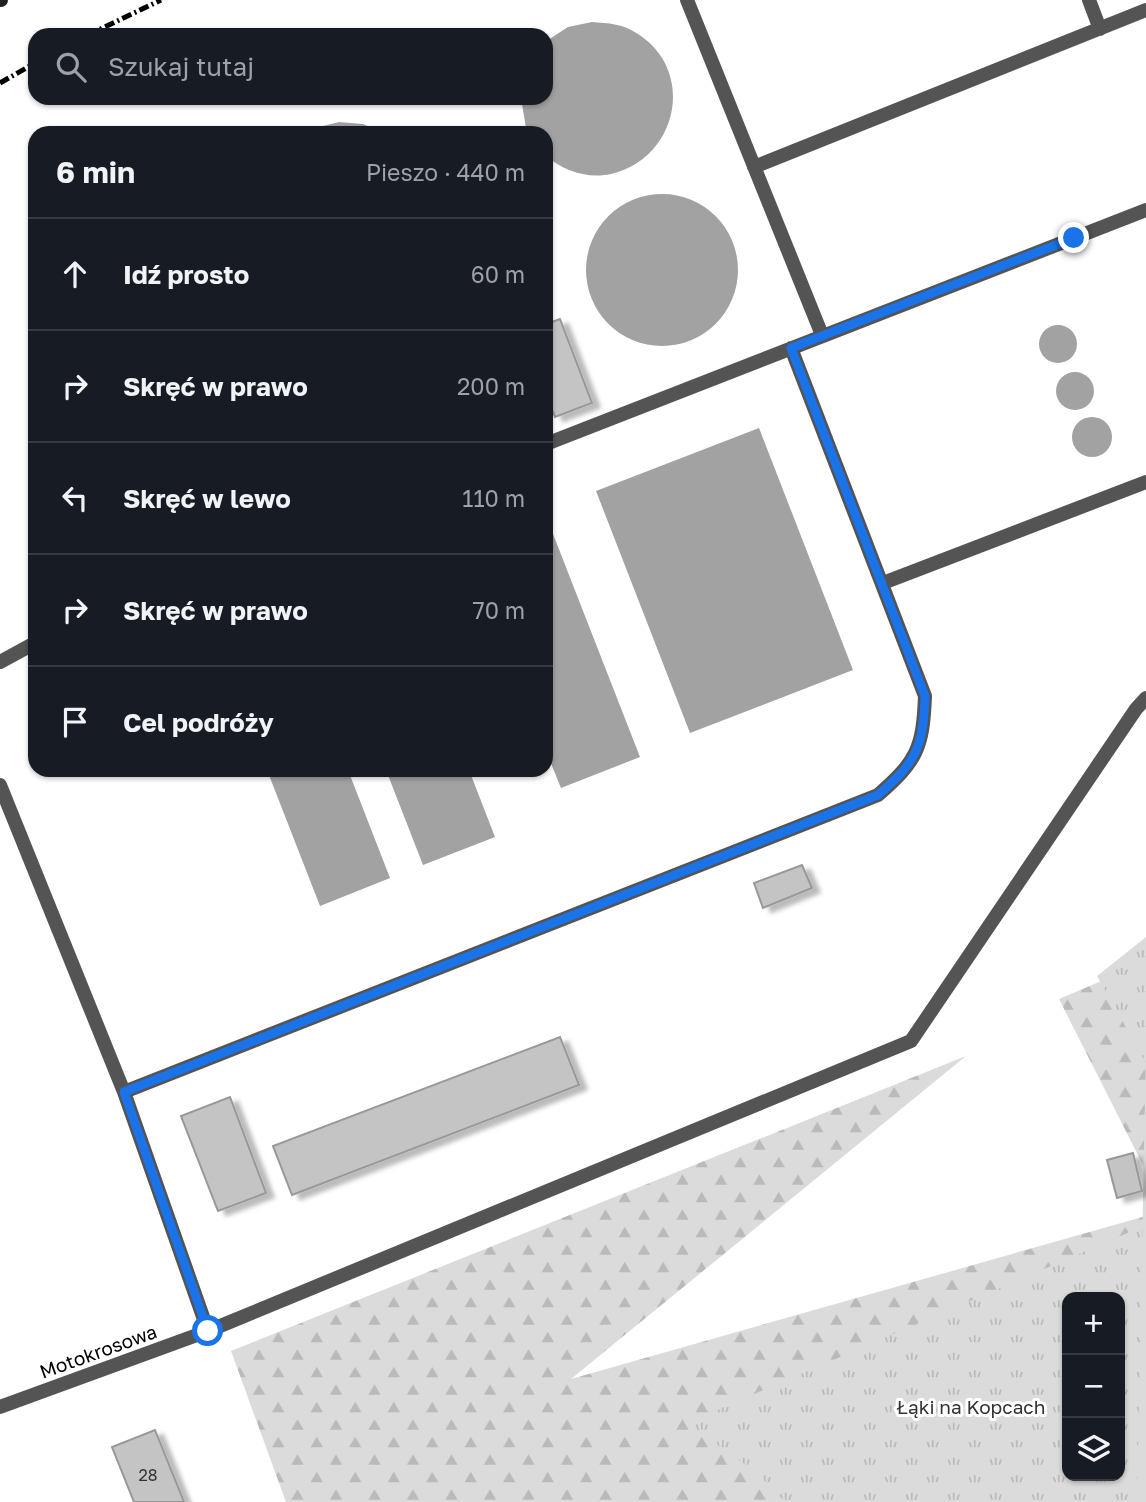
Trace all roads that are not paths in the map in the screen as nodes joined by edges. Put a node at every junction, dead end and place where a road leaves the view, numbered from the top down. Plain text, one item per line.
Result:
1 (687, 0) edge
2 (1088, 0) edge
3 (1146, 9) edge
4 (1100, 29) junction
5 (754, 167) junction
6 (1146, 210) edge
7 (822, 335) junction
8 (791, 348) junction
9 (553, 441) edge
10 (1146, 482) edge
11 (883, 583) junction
12 (28, 647) edge
13 (0, 662) edge
14 (1146, 698) edge
15 (0, 785) edge
16 (124, 1092) junction
17 (208, 1331) junction
18 (0, 1406) edge

1 - 5 street
2 - 4 street
3 - 4 street
4 - 5 street
5 - 7 street
6 - 7 street
7 - 8 street
8 - 9 street
8 - 11 street
10 - 11 street
11 - 16 street
12 - 13 street
14 - 17 street, Motokrosowa
15 - 16 street
16 - 17 street
17 - 18 street, Motokrosowa

